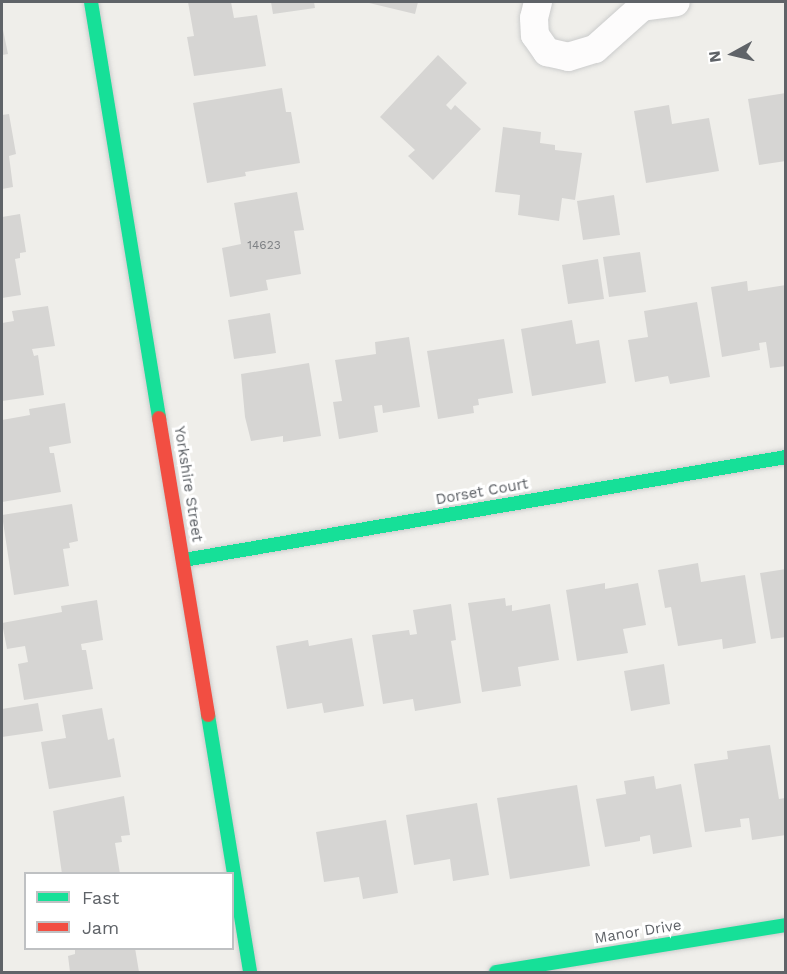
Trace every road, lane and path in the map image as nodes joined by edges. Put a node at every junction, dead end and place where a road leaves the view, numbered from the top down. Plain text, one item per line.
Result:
1 (91, 2) edge
2 (538, 2) edge
3 (676, 2) edge
4 (636, 4) edge
5 (786, 457) edge
6 (184, 560) junction
7 (234, 872) edge
8 (234, 872) edge
9 (786, 925) edge
10 (250, 972) edge
11 (496, 972) edge

1 - 6 street, Yorkshire Street
2 - 4 street
3 - 4 street
5 - 6 street, Dorset Court
6 - 7 street, Yorkshire Street
8 - 10 street, Yorkshire Street
9 - 11 street, Manor Drive

